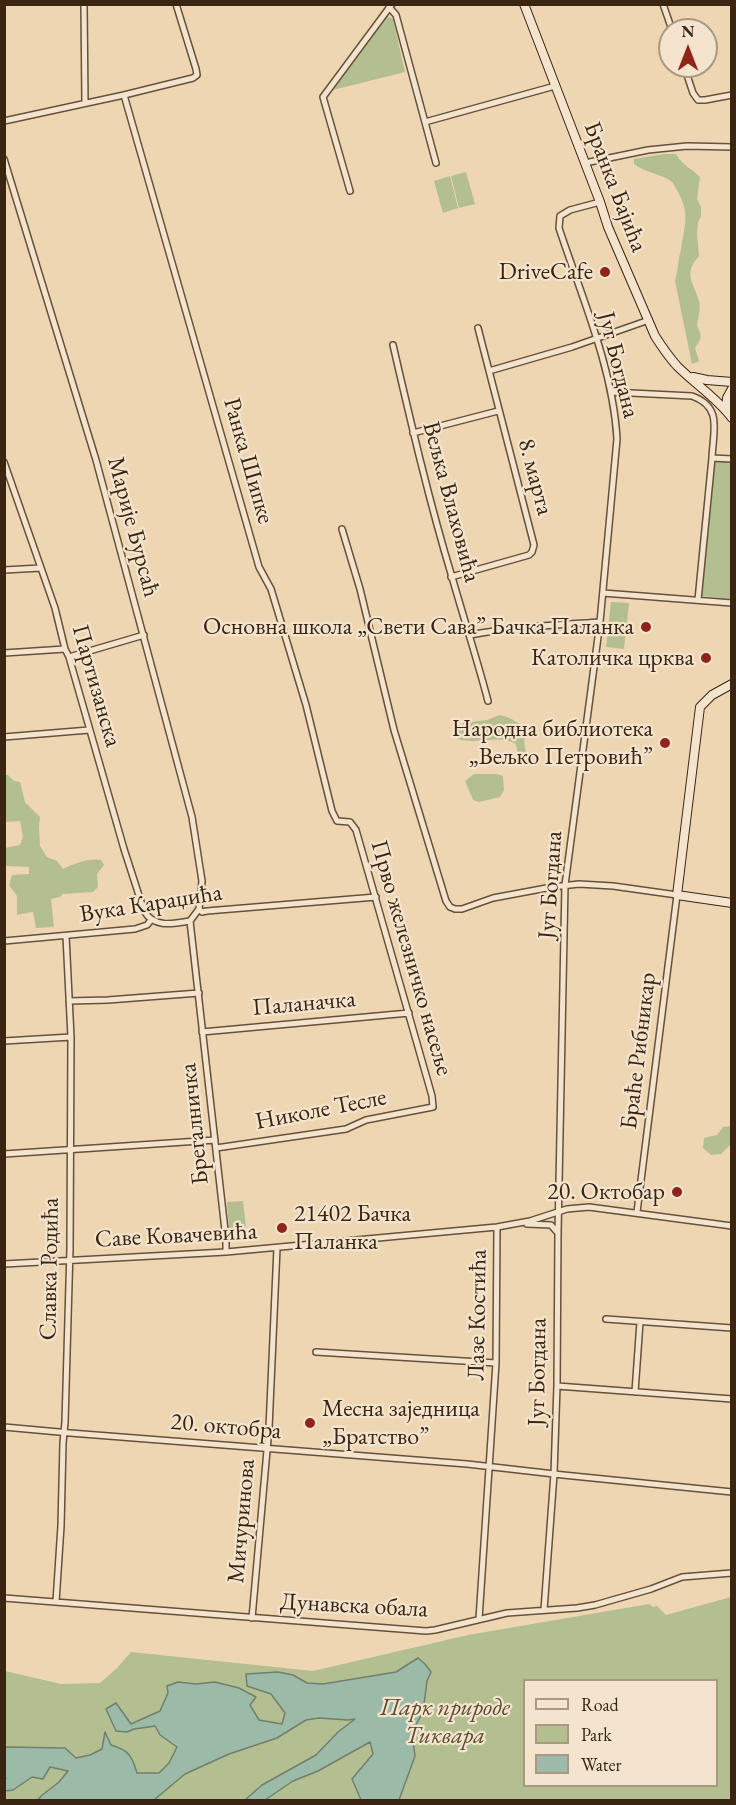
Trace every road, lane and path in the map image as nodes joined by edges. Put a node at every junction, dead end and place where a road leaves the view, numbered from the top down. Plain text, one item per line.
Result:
1 (84, 4) edge
2 (176, 4) edge
3 (524, 4) edge
4 (391, 6) edge
5 (688, 78) edge
6 (555, 86) junction
7 (124, 95) junction
8 (732, 95) edge
9 (85, 103) junction
10 (4, 121) edge
11 (425, 122) junction
12 (732, 147) edge
13 (4, 159) edge
14 (436, 163) dead end
15 (585, 163) junction
16 (350, 190) dead end
17 (600, 202) junction
18 (649, 320) junction
19 (478, 328) dead end
20 (596, 339) junction
21 (393, 345) dead end
22 (489, 371) junction
23 (686, 373) junction
24 (732, 381) edge
25 (732, 389) edge
26 (612, 392) junction
27 (726, 410) junction
28 (498, 411) junction
29 (732, 418) edge
30 (413, 433) junction
31 (712, 458) junction
32 (732, 459) edge
33 (4, 462) edge
34 (4, 484) edge
35 (13, 484) junction
36 (342, 529) dead end
37 (41, 568) junction
38 (4, 570) edge
39 (452, 577) junction
40 (603, 593) junction
41 (698, 600) junction
42 (732, 603) edge
43 (600, 622) junction
44 (144, 635) junction
45 (470, 635) junction
46 (65, 649) junction
47 (4, 654) edge
48 (69, 657) junction
49 (732, 684) edge
50 (488, 701) dead end
51 (89, 730) junction
52 (4, 736) edge
53 (350, 822) joint
54 (565, 885) junction
55 (676, 895) junction
56 (376, 897) junction
57 (732, 903) edge
58 (199, 909) junction
59 (151, 920) junction
60 (190, 921) junction
61 (66, 936) junction
62 (4, 941) edge
63 (199, 993) junction
64 (69, 1001) junction
65 (409, 1013) junction
66 (202, 1032) junction
67 (71, 1037) junction
68 (4, 1041) edge
69 (433, 1107) joint
70 (215, 1140) junction
71 (216, 1148) junction
72 (69, 1150) junction
73 (4, 1154) edge
74 (558, 1211) junction
75 (637, 1212) junction
76 (519, 1224) junction
77 (732, 1226) edge
78 (497, 1227) junction
79 (558, 1233) junction
80 (278, 1248) junction
81 (226, 1252) junction
82 (69, 1260) junction
83 (4, 1264) edge
84 (606, 1319) dead end
85 (640, 1322) junction
86 (732, 1328) edge
87 (316, 1352) dead end
88 (496, 1363) junction
89 (557, 1386) junction
90 (635, 1392) junction
91 (732, 1399) edge
92 (4, 1427) edge
93 (64, 1432) junction
94 (267, 1448) junction
95 (490, 1467) junction
96 (554, 1474) junction
97 (732, 1492) edge
98 (732, 1573) edge
99 (4, 1598) edge
100 (56, 1602) junction
101 (544, 1610) junction
102 (252, 1618) junction
103 (479, 1619) junction

1 - 9 street
2 - 7 street
3 - 6 main road, Бранка Бајића
4 - 11 street
4 - 16 street
5 - 8 street
6 - 11 street
6 - 15 main road, Бранка Бајића
7 - 9 street
7 - 53 street, Ранка Шипке
9 - 10 street
11 - 14 street
12 - 15 street
13 - 44 street, Марије Бурсаћ
15 - 17 main road, Бранка Бајића
17 - 18 main road, Бранка Бајића
17 - 20 street, Југ Богдана
18 - 20 street
18 - 23 main road, Бранка Бајића
19 - 22 street, 8. марта
20 - 22 street
20 - 26 street, Југ Богдана
21 - 30 street, Вељка Влаховића
22 - 28 street, 8. марта
23 - 24 main road
23 - 27 main road, Бранка Бајића
25 - 27 main road
26 - 31 street
26 - 40 street, Југ Богдана
27 - 29 main road, Бранка Бајића
28 - 30 street
28 - 39 street, 8. марта
30 - 39 street, Вељка Влаховића
31 - 32 street
31 - 41 street
33 - 35 street, Партизанска
34 - 35 street
35 - 37 street, Партизанска
36 - 54 street, Прво железничко насеље
37 - 38 street
37 - 46 street, Партизанска
39 - 45 street, Вељка Влаховића
40 - 41 street
40 - 43 street, Југ Богдана
41 - 42 street
43 - 45 street
43 - 54 street, Југ Богдана
44 - 48 street
44 - 58 street, Марије Бурсаћ
45 - 50 street, Вељка Влаховића
46 - 47 street
46 - 48 street, Партизанска
48 - 51 street, Партизанска
49 - 55 main road
51 - 52 street
51 - 59 street, Партизанска
53 - 56 street, Прво железничко насеље
54 - 55 street
54 - 74 street, Југ Богдана
55 - 57 main road
55 - 75 street, Браће Рибникар
56 - 58 street, Вука Караџића
56 - 65 street, Прво железничко насеље
58 - 60 street, Вука Караџића
59 - 60 street, Вука Караџића
59 - 61 street, Вука Караџића
60 - 63 street, Брегалничка
61 - 62 street, Вука Караџића
61 - 64 street, Славка Родића
63 - 64 street
63 - 66 street, Брегалничка
64 - 67 street, Славка Родића
65 - 66 street, Паланачка
65 - 69 street, Прво железничко насеље
66 - 70 street, Брегалничка
67 - 68 street
67 - 72 street, Славка Родића
69 - 71 street, Николе Тесле
70 - 71 street, Брегалничка
70 - 72 street
71 - 81 street, Брегалничка
72 - 73 street
72 - 82 street, Славка Родића
74 - 75 street
74 - 76 street
74 - 79 street, Југ Богдана
75 - 77 street
76 - 78 street, Саве Ковачевића
76 - 79 street
78 - 80 street, Саве Ковачевића
78 - 88 street, Лазе Костића
79 - 89 street, Југ Богдана
80 - 81 street, Саве Ковачевића
80 - 94 street, Мичуринова
81 - 82 street, Саве Ковачевића
82 - 83 street, Саве Ковачевића
82 - 93 street, Славка Родића
84 - 85 street
85 - 86 street
85 - 90 street
87 - 88 street
88 - 95 street, Лазе Костића
89 - 90 street
89 - 96 street, Југ Богдана
90 - 91 street
92 - 93 street, 20. октобра
93 - 94 street, 20. октобра
93 - 100 street, Славка Родића
94 - 95 street, 20. октобра
94 - 102 street, Мичуринова
95 - 96 street, 20. октобра
95 - 103 street, Лазе Костића
96 - 97 street, 20. октобра
96 - 101 street, Југ Богдана
98 - 101 street, Дунавска обала
99 - 100 street, Дунавска обала
100 - 102 street, Дунавска обала
101 - 103 street, Дунавска обала
102 - 103 street, Дунавска обала

